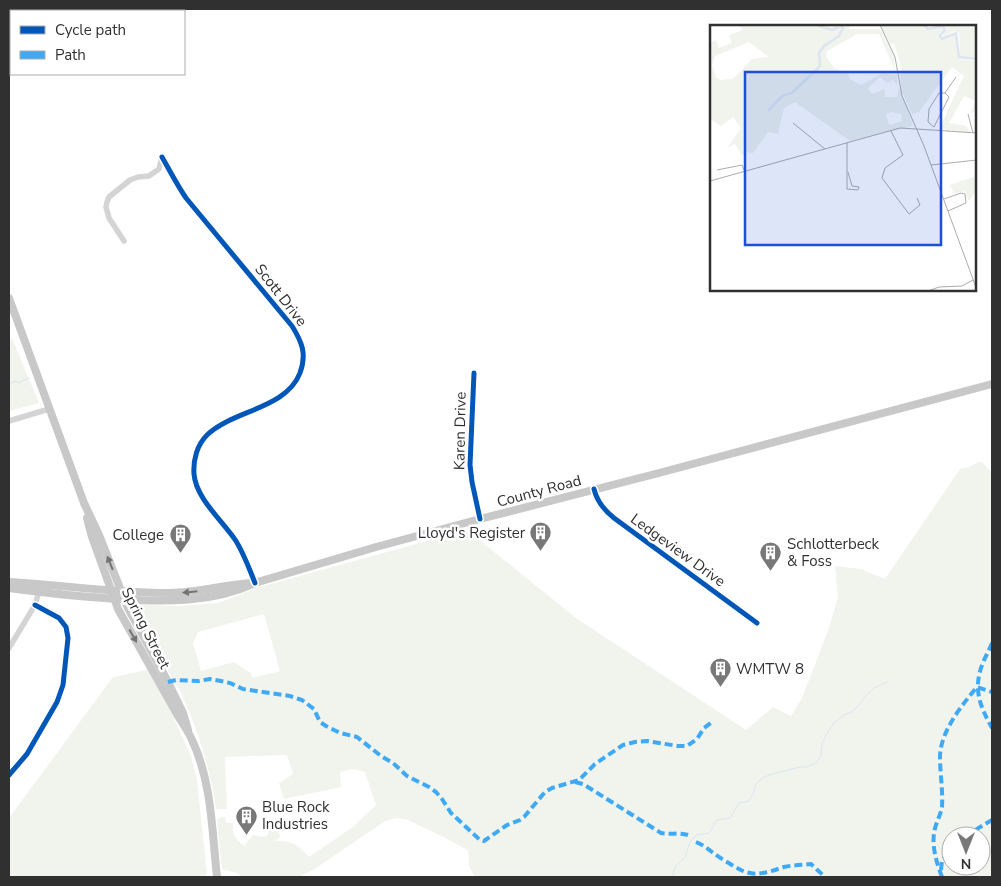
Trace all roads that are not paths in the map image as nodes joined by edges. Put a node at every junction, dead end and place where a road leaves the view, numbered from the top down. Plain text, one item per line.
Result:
1 (124, 241) dead end
2 (9, 298) edge
3 (474, 373) dead end
4 (992, 384) edge
5 (49, 409) junction
6 (9, 421) edge
7 (594, 490) junction
8 (84, 503) junction
9 (480, 519) junction
10 (9, 582) edge
11 (254, 583) junction
12 (9, 588) edge
13 (40, 588) junction
14 (112, 590) junction
15 (121, 591) junction
16 (115, 599) junction
17 (124, 600) junction
18 (35, 605) junction
19 (757, 623) dead end
20 (9, 648) edge
21 (188, 730) junction
22 (9, 775) edge
23 (217, 877) edge

1 - 11 street, Scott Drive
2 - 5 main road, Spring Street
3 - 9 street, Karen Drive
4 - 7 main road, County Road
5 - 6 street
5 - 8 main road, Spring Street
7 - 9 main road, County Road
7 - 19 street, Ledgeview Drive
8 - 14 main road, Spring Street
15 -> 8 main road, Spring Street
9 - 11 main road, County Road
10 - 13 main road, County Road
11 -> 15 main road, County Road
11 - 17 main road, County Road
12 - 13 main road, County Road
13 - 14 main road, County Road
13 - 16 main road, County Road
13 - 18 street
14 - 15 main road, County Road
14 - 16 main road, Spring Street
15 - 17 main road, Spring Street
16 - 17 main road, County Road
16 -> 21 main road, Spring Street
17 - 21 main road, Spring Street
18 - 20 street
18 - 22 street
21 - 23 main road, Spring Street

